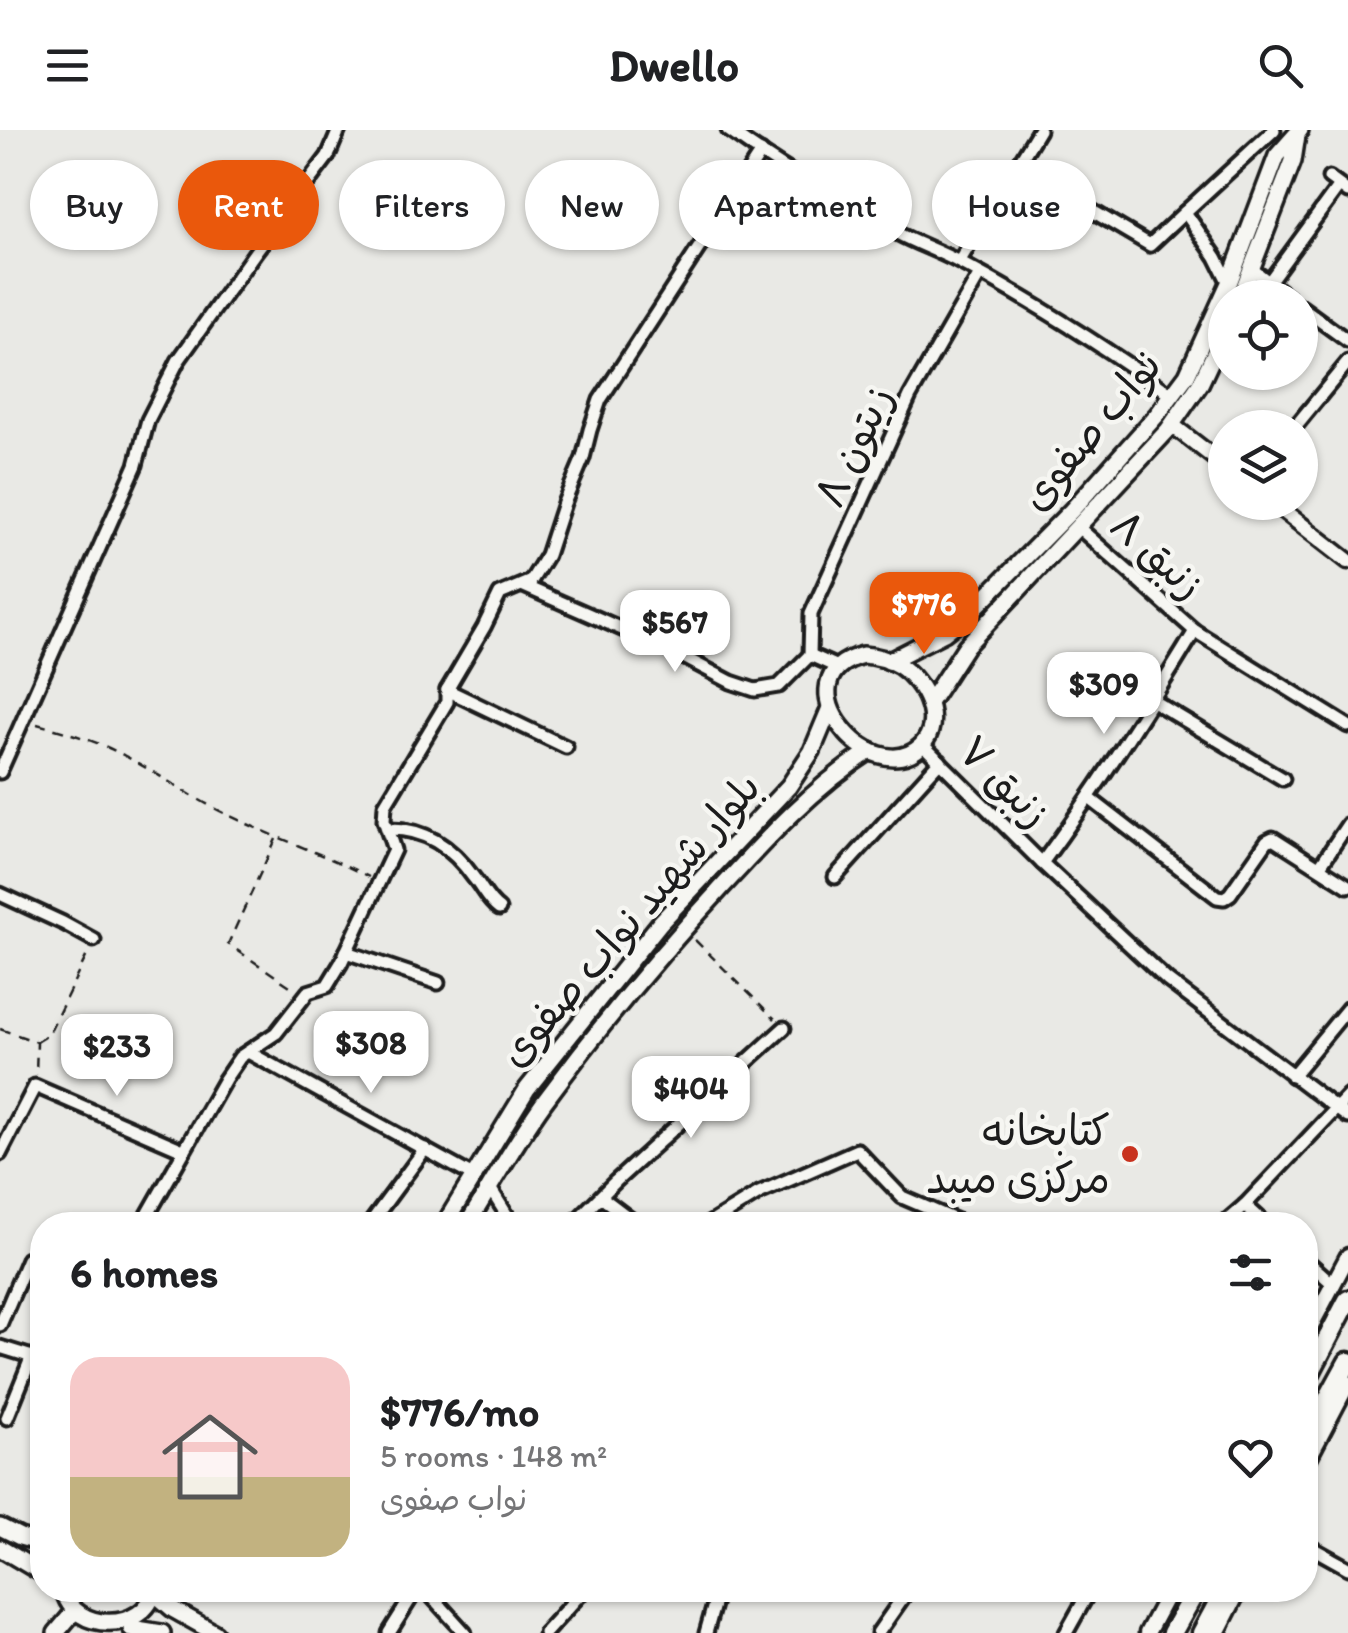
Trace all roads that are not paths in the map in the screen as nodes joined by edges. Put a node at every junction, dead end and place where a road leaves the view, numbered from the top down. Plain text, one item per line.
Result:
1 (339, 130) edge
2 (728, 130) edge
3 (1040, 130) edge
4 (1274, 130) edge
5 (1298, 132) edge
6 (760, 152) junction
7 (1020, 160) edge
8 (1339, 185) edge
9 (1185, 212) junction
10 (1096, 213) edge
11 (966, 250) edge
12 (959, 262) junction
13 (1252, 269) junction
14 (980, 274) junction
15 (1228, 280) edge
16 (1230, 280) edge
17 (1247, 280) edge
18 (1266, 280) edge
19 (1269, 280) edge
20 (1318, 319) edge
21 (1208, 329) edge
22 (1348, 341) edge
23 (1348, 362) edge
24 (1208, 367) edge
25 (1172, 396) junction
26 (1309, 410) edge
27 (1172, 425) junction
28 (1208, 453) edge
29 (1116, 474) junction
30 (1295, 520) edge
31 (1078, 527) junction
32 (1348, 561) edge
33 (524, 586) junction
34 (1195, 631) junction
35 (810, 655) junction
36 (890, 660) junction
37 (837, 667) junction
38 (447, 690) junction
39 (1153, 700) junction
40 (929, 704) junction
41 (830, 708) junction
42 (1348, 726) edge
43 (922, 744) junction
44 (566, 747) dead end
45 (870, 751) junction
46 (940, 761) junction
47 (0, 772) edge
48 (1283, 779) dead end
49 (1090, 798) junction
50 (1348, 824) edge
51 (388, 829) junction
52 (1042, 863) junction
53 (1320, 866) junction
54 (835, 877) dead end
55 (1348, 886) edge
56 (0, 894) edge
57 (499, 909) dead end
58 (94, 940) road end
59 (346, 952) junction
60 (438, 983) dead end
61 (1348, 1008) edge
62 (784, 1028) road end
63 (248, 1052) junction
64 (1292, 1076) junction
65 (1348, 1096) edge
66 (1336, 1108) junction
67 (1348, 1117) edge
68 (425, 1149) junction
69 (184, 1150) junction
70 (0, 1154) edge
71 (473, 1176) junction
72 (490, 1188) junction
73 (601, 1196) junction
74 (1245, 1205) junction
75 (149, 1212) edge
76 (379, 1212) edge
77 (454, 1212) edge
78 (475, 1212) edge
79 (504, 1212) edge
80 (585, 1212) edge
81 (621, 1212) edge
82 (728, 1212) edge
83 (937, 1212) edge
84 (1237, 1212) edge
85 (1253, 1212) edge
86 (1348, 1256) edge
87 (28, 1259) dead end
88 (1318, 1271) edge
89 (1334, 1285) junction
90 (1348, 1300) edge
91 (1318, 1314) edge
92 (0, 1325) edge
93 (0, 1346) edge
94 (30, 1356) edge
95 (1318, 1357) edge
96 (1348, 1362) edge
97 (30, 1372) edge
98 (1348, 1383) edge
99 (1318, 1417) edge
100 (7, 1418) dead end
101 (1318, 1440) edge
102 (0, 1527) edge
103 (30, 1540) edge
104 (0, 1548) edge
105 (1318, 1551) edge
106 (30, 1566) edge
107 (1348, 1568) edge
108 (67, 1602) edge
109 (150, 1602) edge
110 (166, 1602) edge
111 (408, 1602) edge
112 (437, 1602) edge
113 (573, 1602) edge
114 (715, 1602) edge
115 (900, 1602) edge
116 (1083, 1602) edge
117 (1164, 1602) edge
118 (1189, 1602) edge
119 (1219, 1602) edge
120 (1233, 1602) edge
121 (72, 1614) junction
122 (130, 1628) junction
123 (56, 1633) edge
124 (162, 1633) edge
125 (215, 1633) edge
126 (388, 1633) edge
127 (464, 1633) edge
128 (544, 1633) edge
129 (706, 1633) edge
130 (878, 1633) edge
131 (1066, 1633) edge
132 (1147, 1633) edge
133 (1172, 1633) edge
134 (1202, 1633) edge
135 (1216, 1633) edge

1 - 47 street
2 - 6 street
3 - 7 street
4 - 9 street
5 - 13 main road, نواب صفوی
5 - 16 main road, نواب صفوی
6 - 12 street
6 - 33 street
8 - 19 street
9 - 10 street
9 - 15 street
11 - 12 street
12 - 14 street
13 - 17 main road, نواب صفوی
13 - 18 street
14 - 25 street
14 - 35 street, زیتون ۸
20 - 22 street
21 - 25 main road, نواب صفوی
23 - 26 street
24 - 27 main road, نواب صفوی
25 - 29 main road, نواب صفوی
27 - 28 street
27 - 29 main road, نواب صفوی
29 - 31 main road, نواب صفوی
29 - 36 main road, نواب صفوی
30 - 32 street
31 - 34 street, زنبق ۸
31 - 40 main road, نواب صفوی
33 - 35 street
33 - 38 street
34 - 39 street
34 - 42 street, زنبق ۸
35 - 37 street
36 - 37 main road
36 - 40 main road
37 - 41 main road
38 - 44 street
38 - 51 street
39 - 48 street
39 - 49 street
40 - 43 main road
41 - 45 main road
41 - 71 main road, بلوار شهید نواب صفوی
43 - 45 main road
43 - 46 street, زنبق ۷
45 - 72 main road, بلوار شهید نواب صفوی
46 - 52 street, زنبق ۷
46 - 54 street
49 - 52 street
49 - 53 street
50 - 53 street
51 - 57 street
51 - 59 street
52 - 64 street, زنبق ۷
53 - 55 street
56 - 58 street
59 - 60 street
59 - 63 street
61 - 64 street
62 - 73 street
63 - 68 street
63 - 69 street
64 - 66 street, زنبق ۷
65 - 66 street
66 - 67 street, زنبق ۷
66 - 74 street
68 - 71 street
68 - 76 street
69 - 70 street
69 - 75 street
71 - 77 main road, بلوار شهید نواب صفوی
72 - 78 main road, بلوار شهید نواب صفوی
72 - 79 street
73 - 80 street
73 - 81 street
74 - 84 street
74 - 85 street
82 - 83 street
86 - 89 street
87 - 92 street
88 - 89 street
89 - 91 street
90 - 95 main road
93 - 94 street
96 - 99 main road
97 - 100 street
98 - 101 street
102 - 103 main road
104 - 106 main road
105 - 107 street
108 - 121 main road
109 - 122 main road
110 - 125 main road
111 - 126 street
112 - 127 street
113 - 128 street
114 - 129 street
115 - 130 street
116 - 131 street
117 - 132 street
118 - 133 main road
119 - 134 main road
120 - 135 street
121 - 122 main road
121 - 123 main road
122 - 124 main road

